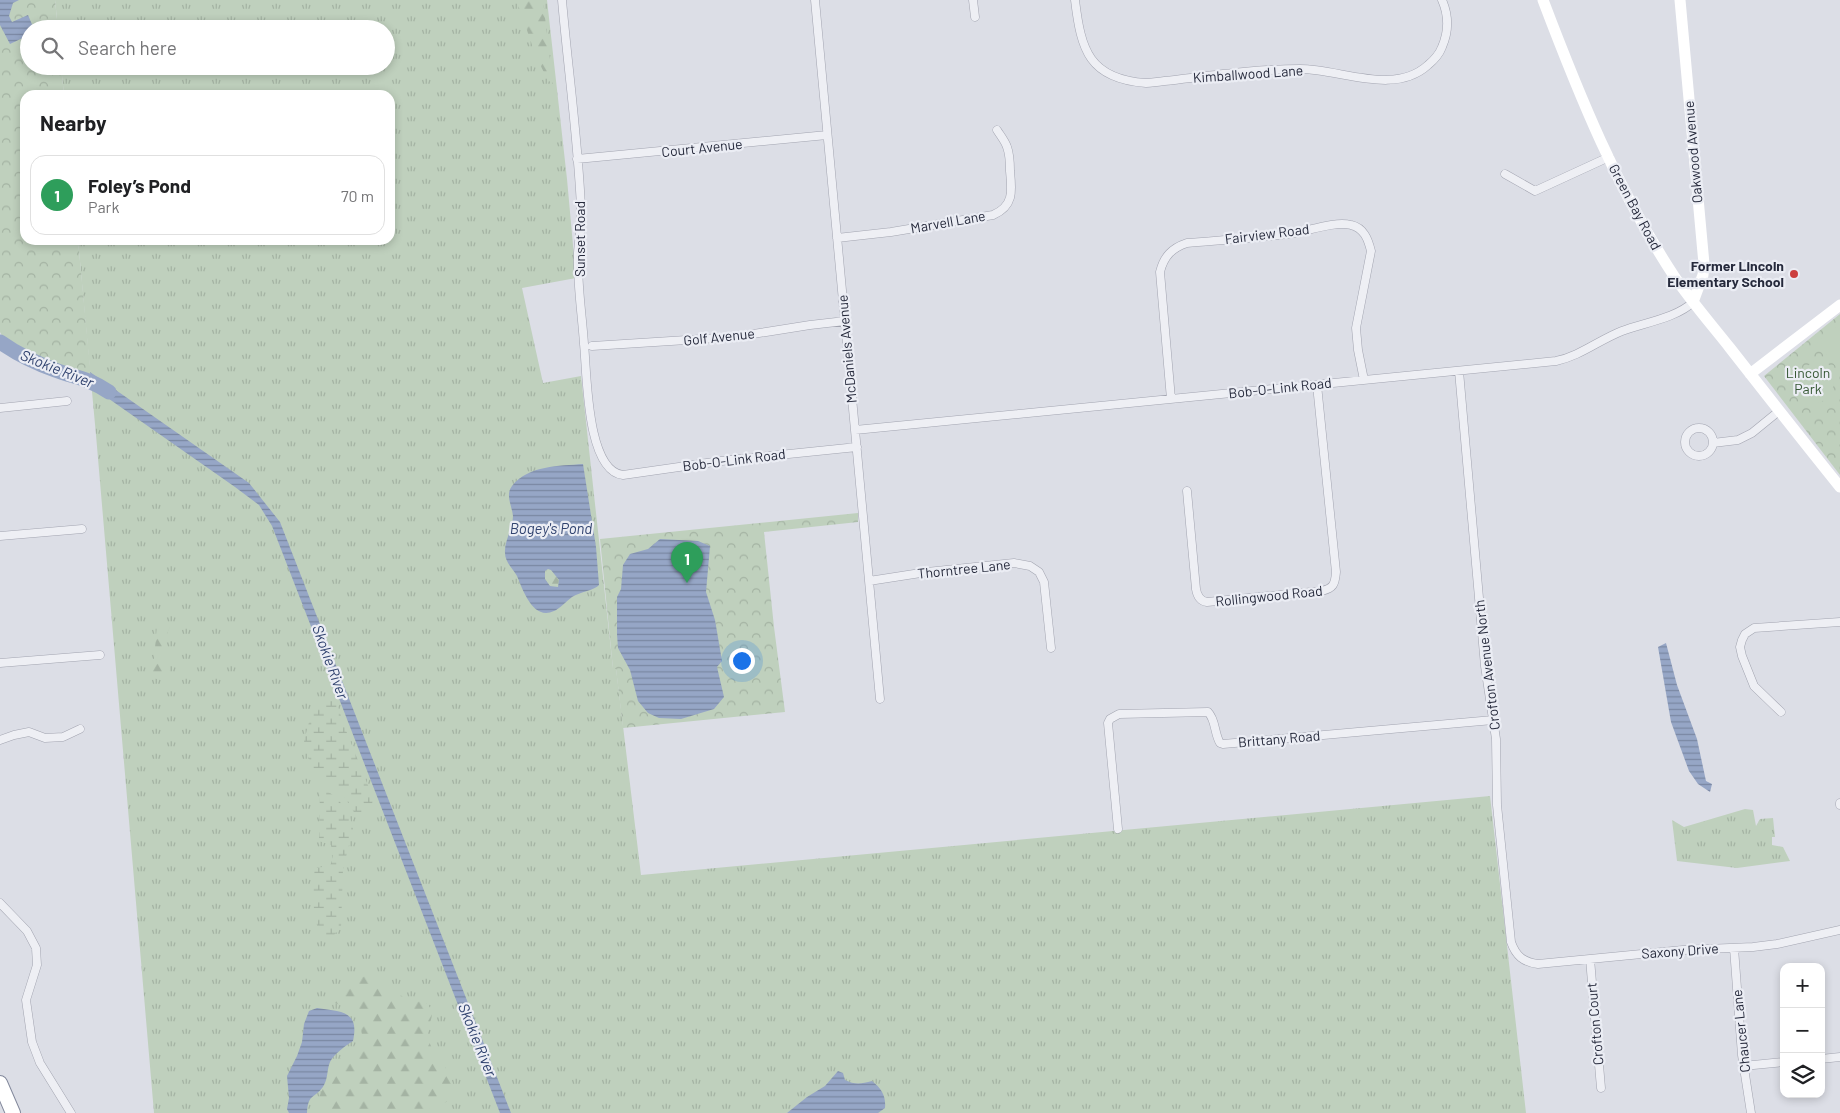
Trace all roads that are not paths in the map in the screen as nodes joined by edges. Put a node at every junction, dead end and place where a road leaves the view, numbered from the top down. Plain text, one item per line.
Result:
1 (562, 0) edge
2 (815, 0) edge
3 (973, 0) edge
4 (1075, 0) edge
5 (1442, 0) edge
6 (1543, 0) edge
7 (1680, 0) edge
8 (975, 17) dead end
9 (997, 130) dead end
10 (827, 136) junction
11 (1609, 158) junction
12 (577, 159) junction
13 (1505, 174) dead end
14 (837, 238) junction
15 (1693, 302) junction
16 (1840, 305) edge
17 (845, 321) junction
18 (592, 346) dead end
19 (1459, 371) junction
20 (1750, 374) junction
21 (1364, 380) junction
22 (1317, 384) junction
23 (1171, 399) junction
24 (67, 401) dead end
25 (0, 408) edge
26 (1779, 411) junction
27 (855, 430) junction
28 (1713, 443) dead end
29 (856, 447) junction
30 (612, 472) joint
31 (1840, 487) edge
32 (1186, 492) dead end
33 (82, 529) dead end
34 (0, 536) edge
35 (869, 581) junction
36 (1840, 622) edge
37 (1051, 648) dead end
38 (100, 655) dead end
39 (0, 663) edge
40 (880, 699) dead end
41 (1781, 712) dead end
42 (1493, 720) junction
43 (80, 729) dead end
44 (0, 740) edge
45 (1118, 829) dead end
46 (0, 903) edge
47 (1840, 930) edge
48 (1734, 948) junction
49 (1520, 957) joint
50 (1590, 959) junction
51 (1840, 1057) edge
52 (1825, 1059) edge
53 (1780, 1062) edge
54 (1743, 1066) junction
55 (0, 1083) edge
56 (1601, 1088) dead end
57 (12, 1113) edge
58 (71, 1113) edge
59 (1751, 1113) edge

1 - 12 street, Sunset Road
2 - 10 street, McDaniels Avenue
3 - 8 street
4 - 5 street, Kimballwood Lane
6 - 11 main road, Green Bay Road
7 - 15 main road, Oakwood Avenue
9 - 14 street, Marvell Lane
10 - 12 street, Court Avenue
10 - 14 street, McDaniels Avenue
11 - 13 street
11 - 15 main road, Green Bay Road
12 - 30 street, Sunset Road
14 - 17 street, McDaniels Avenue
15 - 19 street, Bob-O-Link Road
15 - 20 main road, Green Bay Road
16 - 20 main road
17 - 18 street, Golf Avenue
17 - 27 street, McDaniels Avenue
19 - 21 street, Bob-O-Link Road
19 - 42 street, Crofton Avenue North
20 - 26 main road, Green Bay Road
21 - 22 street, Bob-O-Link Road
21 - 23 street, Fairview Road
22 - 23 street, Bob-O-Link Road
22 - 32 street, Rollingwood Road
23 - 27 street, Bob-O-Link Road
24 - 25 street
26 - 28 street
26 - 31 main road, Green Bay Road
27 - 29 street, McDaniels Avenue
29 - 30 street, Bob-O-Link Road
29 - 35 street, McDaniels Avenue
33 - 34 street
35 - 37 street, Thorntree Lane
35 - 40 street, McDaniels Avenue
36 - 41 street
38 - 39 street
42 - 45 street, Brittany Road
42 - 49 street, Crofton Avenue North
43 - 44 street
46 - 58 street
47 - 48 street, Saxony Drive
48 - 50 street, Saxony Drive
48 - 54 street, Chaucer Lane
49 - 50 street, Saxony Drive
50 - 56 street, Crofton Court
51 - 52 street
53 - 54 street
54 - 59 street, Chaucer Lane
55 - 57 highway

